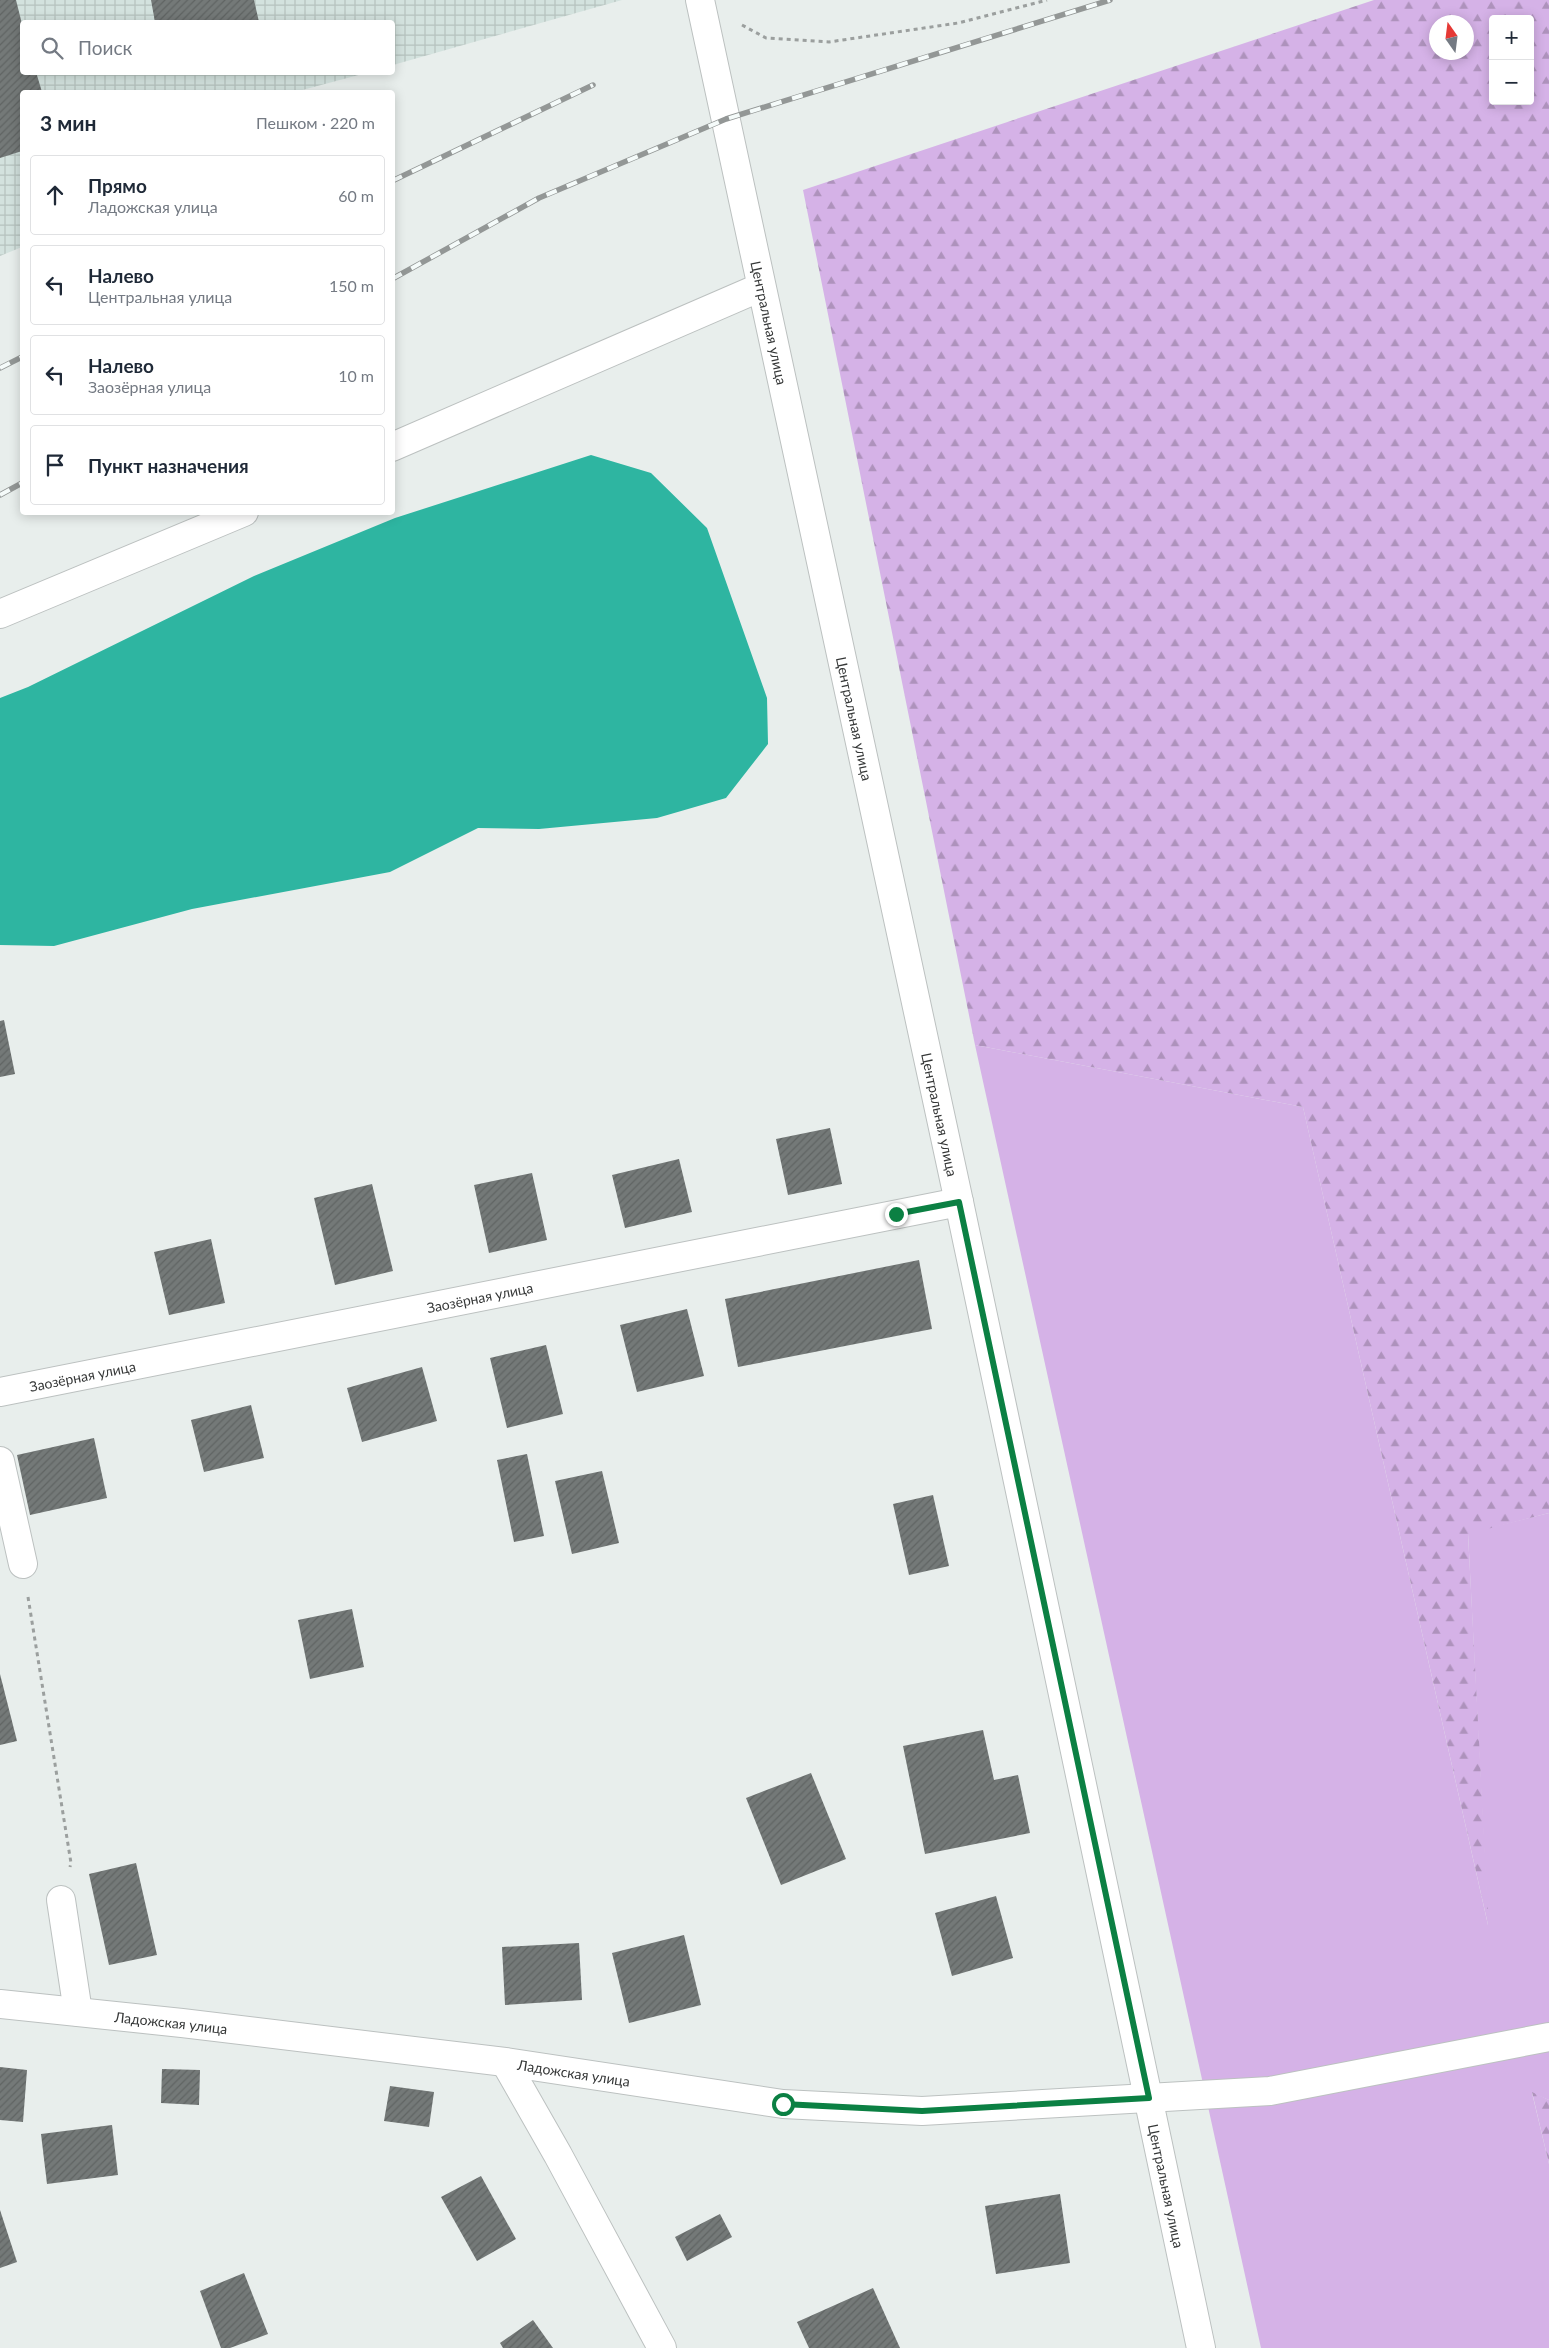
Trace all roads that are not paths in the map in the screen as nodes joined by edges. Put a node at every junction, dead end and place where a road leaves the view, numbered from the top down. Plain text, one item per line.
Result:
1 (701, 2) edge
2 (761, 287) junction
3 (395, 446) edge
4 (237, 515) edge
5 (0, 614) edge
6 (959, 1202) junction
7 (0, 1392) edge
8 (0, 1462) edge
9 (24, 1564) road end
10 (61, 1900) road end
11 (0, 2004) edge
12 (78, 2012) junction
13 (1549, 2037) edge
14 (505, 2062) junction
15 (1149, 2098) junction
16 (662, 2348) edge
17 (1201, 2348) edge

1 - 2 street, Центральная улица
2 - 3 street
2 - 6 street, Центральная улица
4 - 5 street
6 - 7 street, Заозёрная улица
6 - 15 street, Центральная улица
8 - 9 street
10 - 12 street
11 - 12 street, Ладожская улица
12 - 14 street, Ладожская улица
13 - 15 street, Ладожская улица
14 - 15 street, Ладожская улица
14 - 16 street
15 - 17 street, Центральная улица

